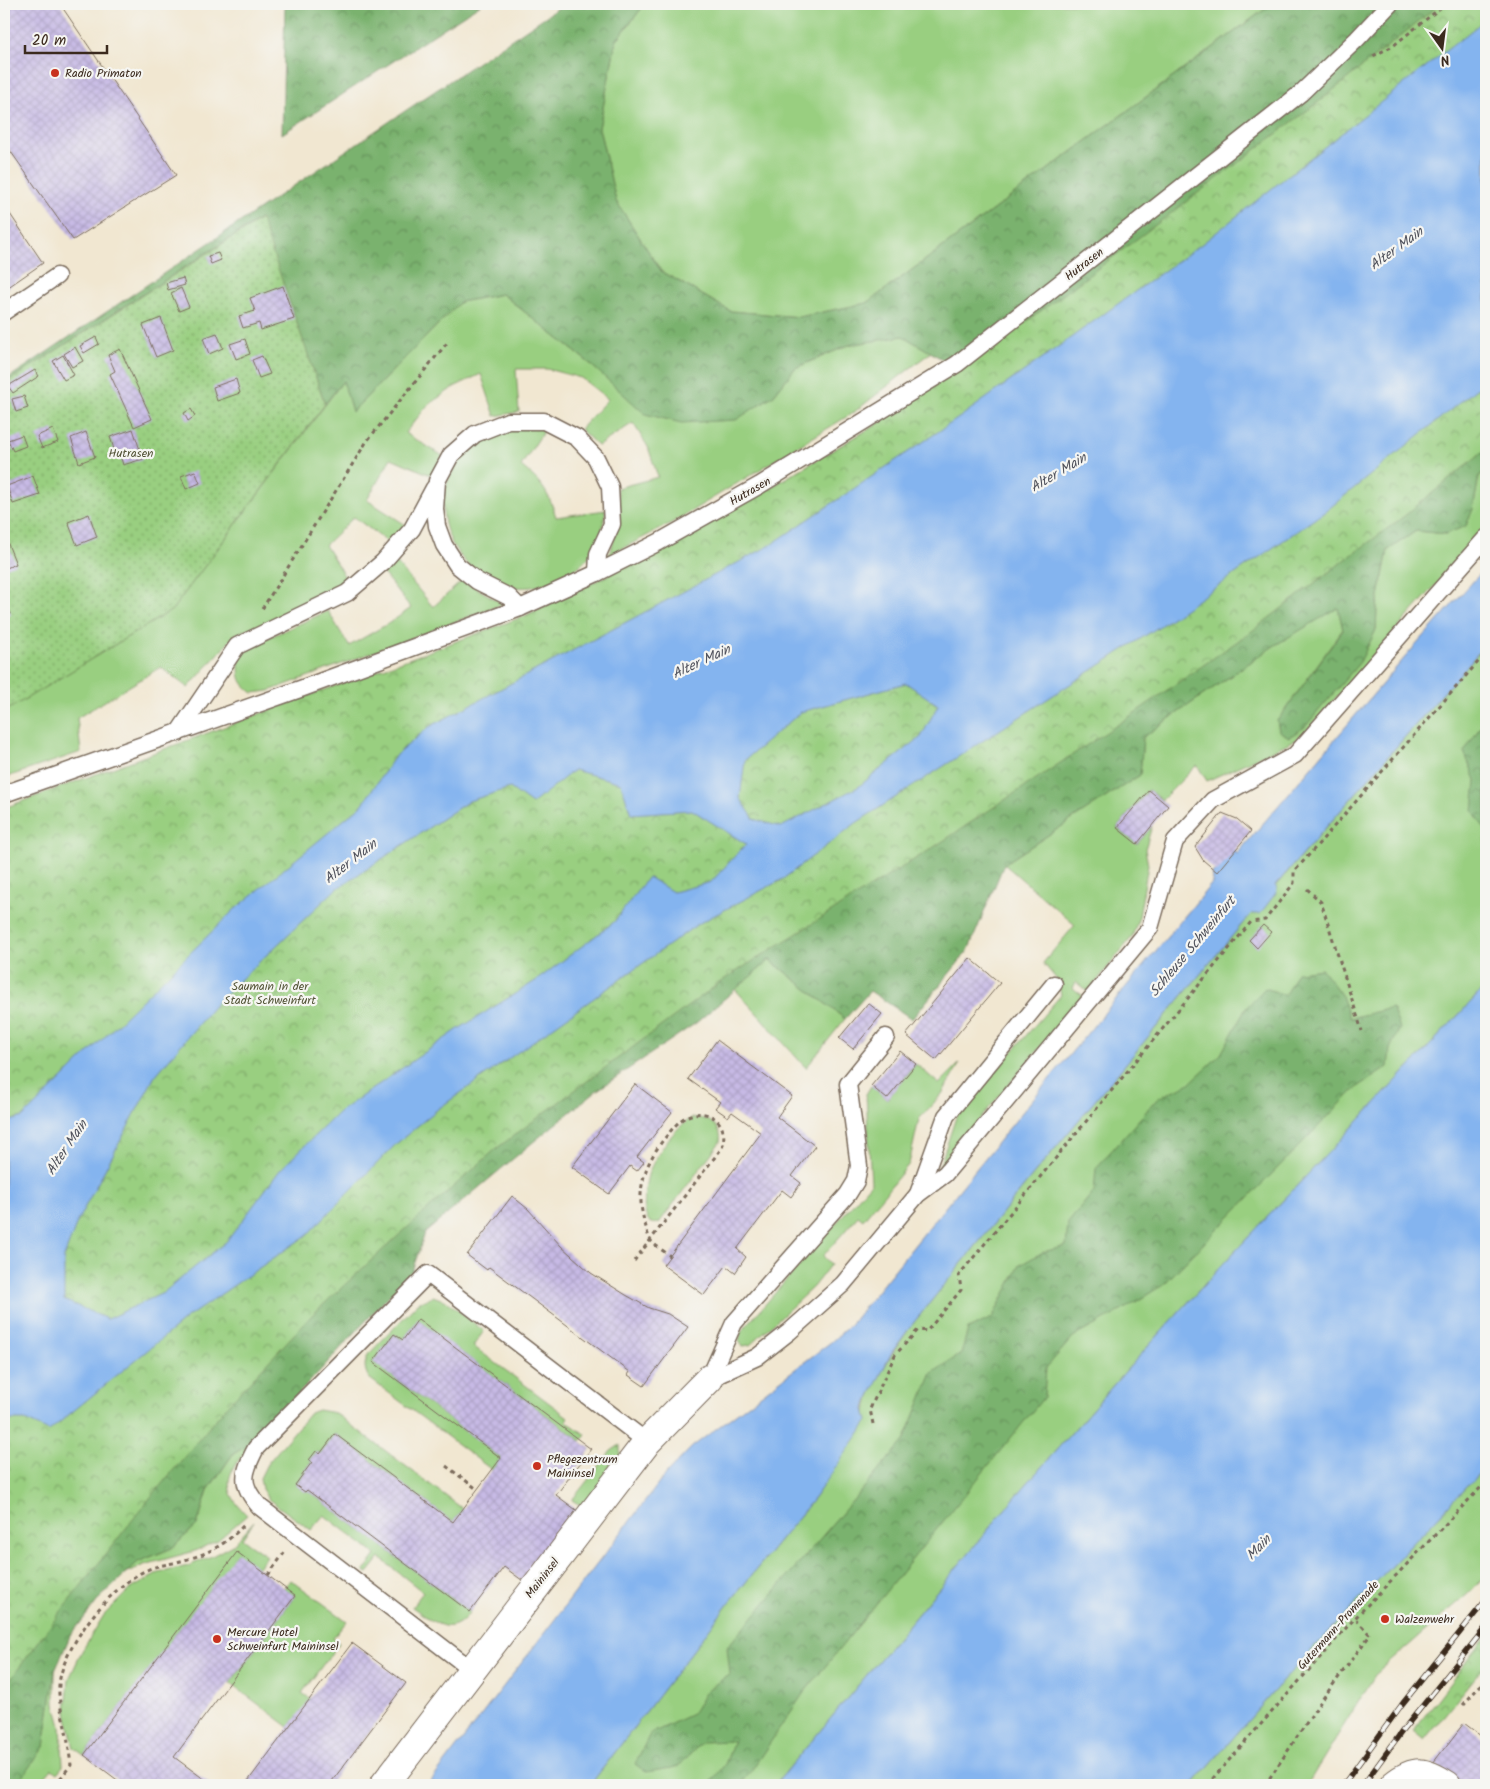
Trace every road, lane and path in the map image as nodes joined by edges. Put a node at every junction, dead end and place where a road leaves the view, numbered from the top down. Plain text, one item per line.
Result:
1 (1390, 4) edge
2 (57, 276) dead end
3 (4, 312) edge
4 (447, 343) dead end
5 (437, 482) junction
6 (1486, 538) edge
7 (596, 573) junction
8 (520, 608) junction
9 (260, 611) dead end
10 (1486, 653) edge
11 (178, 733) junction
12 (4, 794) edge
13 (1307, 889) dead end
14 (1054, 984) dead end
15 (1362, 1031) dead end
16 (886, 1037) dead end
17 (918, 1194) junction
18 (650, 1240) junction
19 (670, 1256) dead end
20 (634, 1261) dead end
21 (710, 1379) junction
22 (873, 1424) dead end
23 (647, 1442) junction
24 (446, 1466) dead end
25 (1486, 1482) edge
26 (478, 1490) dead end
27 (260, 1506) junction
28 (298, 1536) junction
29 (268, 1575) dead end
30 (1355, 1618) junction
31 (472, 1670) junction
32 (1486, 1681) edge
33 (1463, 1705) dead end
34 (1405, 1779) edge
35 (55, 1785) edge
36 (384, 1785) edge
37 (1208, 1785) edge
38 (1266, 1785) edge
39 (1447, 1785) edge

1 - 7 lane, Hutrasen
2 - 3 lane
4 - 9 path
5 - 7 lane
5 - 8 lane
5 - 11 lane
6 - 17 lane
7 - 8 lane, Hutrasen
8 - 11 lane, Hutrasen
10 - 22 path
11 - 12 lane, Hutrasen
13 - 15 path
14 - 17 lane
16 - 21 lane
17 - 21 lane
18 - 18 path
18 - 19 path
18 - 20 path
21 - 23 street, Maininsel
23 - 27 lane
23 - 31 street, Maininsel
24 - 26 path
25 - 30 path, Gutermann-Promenade
27 - 28 lane
27 - 35 path
28 - 29 path
28 - 31 lane
30 - 37 path, Gutermann-Promenade
30 - 38 path
31 - 36 street, Maininsel
32 - 33 path
34 - 39 street

